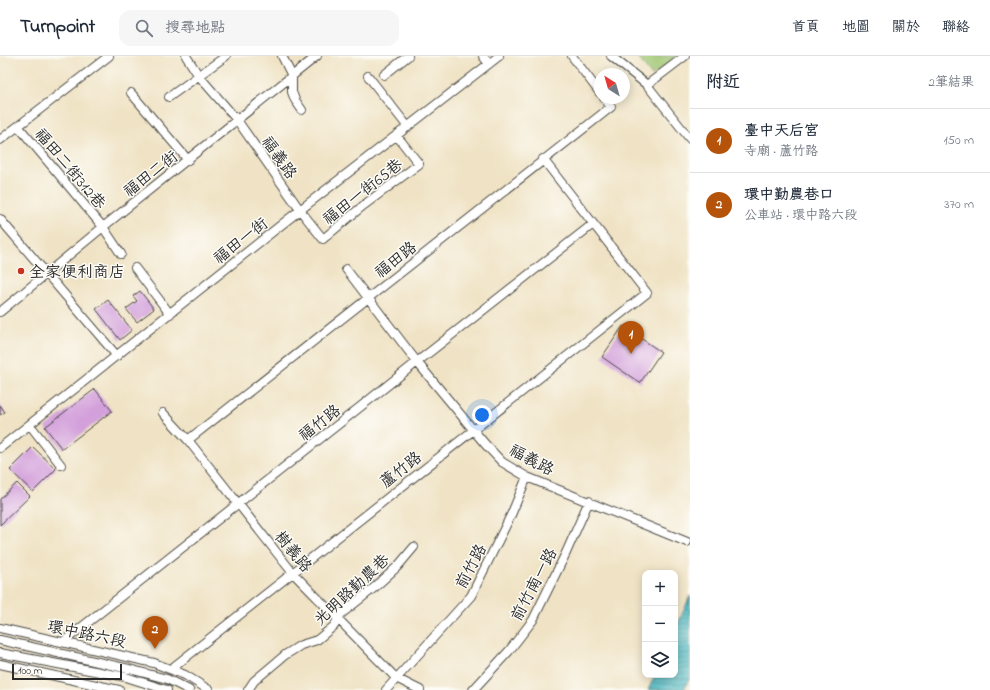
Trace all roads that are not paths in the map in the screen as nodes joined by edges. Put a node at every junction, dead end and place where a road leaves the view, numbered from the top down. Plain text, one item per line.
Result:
1 (109, 56) edge
2 (186, 56) edge
3 (226, 56) edge
4 (282, 56) edge
5 (317, 56) edge
6 (408, 56) edge
7 (484, 56) edge
8 (499, 56) edge
9 (572, 56) edge
10 (611, 56) edge
11 (685, 56) edge
12 (489, 64) junction
13 (384, 75) dead end
14 (199, 76) junction
15 (292, 76) junction
16 (368, 76) dead end
17 (594, 85) edge
18 (648, 85) junction
19 (131, 93) dead end
20 (169, 98) dead end
21 (608, 104) edge
22 (302, 110) dead end
23 (237, 120) junction
24 (18, 126) junction
25 (408, 127) junction
26 (397, 136) junction
27 (690, 139) edge
28 (0, 140) edge
29 (543, 159) junction
30 (188, 160) junction
31 (300, 210) junction
32 (0, 219) edge
33 (593, 224) junction
34 (103, 227) junction
35 (121, 254) dead end
36 (135, 268) dead end
37 (346, 269) dead end
38 (46, 274) junction
39 (368, 298) junction
40 (0, 312) edge
41 (170, 314) junction
42 (117, 356) junction
43 (417, 362) junction
44 (163, 413) dead end
45 (30, 425) junction
46 (473, 430) junction
47 (188, 440) junction
48 (0, 448) edge
49 (61, 465) dead end
50 (527, 477) junction
51 (589, 501) junction
52 (237, 504) junction
53 (687, 542) dead end
54 (414, 547) dead end
55 (292, 572) junction
56 (338, 620) junction
57 (0, 628) edge
58 (0, 640) edge
59 (63, 642) junction
60 (0, 654) edge
61 (0, 664) edge
62 (171, 669) junction
63 (396, 678) junction
64 (119, 690) edge
65 (167, 690) edge
66 (189, 690) edge
67 (209, 690) edge
68 (248, 690) edge
69 (386, 690) edge
70 (420, 690) edge
71 (474, 690) edge

1 - 24 street
2 - 14 street, 福義路
3 - 14 street
4 - 15 street
5 - 15 street, 福田二街
6 - 13 street
7 - 12 street
8 - 12 street, 福田一街
9 - 17 street
10 - 18 street
11 - 18 street
12 - 25 street, 福田一街
14 - 20 street
14 - 23 street, 福義路
15 - 22 street
15 - 23 street, 福田二街
16 - 25 street
18 - 27 street
19 - 30 street
21 - 29 street, 福田路
23 - 30 street, 福田二街
23 - 31 street, 福義路
24 - 28 street
24 - 34 street, 福田二街312巷
25 - 26 street, 福田一街
26 - 31 street, 福田一街
26 - 31 street, 福田一街65巷
29 - 33 street
29 - 39 street, 福田路
30 - 34 street, 福田二街
31 - 41 street, 福田一街
32 - 38 street
33 - 43 street, 福竹路
33 - 46 street, 蘆竹路
34 - 35 street, 福田二街312巷
34 - 38 street, 福田二街
36 - 41 street
37 - 39 street, 福義路
38 - 40 street, 福田二街
38 - 42 street
39 - 43 street, 福義路
39 - 47 street, 福田路
41 - 42 street, 福田一街
42 - 45 street, 福田一街
43 - 46 street, 福義路
43 - 52 street, 福竹路
44 - 47 street, 樹義路
45 - 48 street, 福田一街
45 - 49 street
46 - 50 street, 福義路
46 - 55 street, 蘆竹路
47 - 52 street, 樹義路
50 - 51 street, 福義路
50 - 63 street, 前竹路
51 - 53 street, 福義路
51 - 71 street, 前竹南一路
52 - 55 street, 樹義路
52 - 59 street, 福竹路
54 - 56 street, 光明路勤農巷
55 - 56 street, 樹義路
55 - 62 street, 蘆竹路
56 - 63 street, 樹義路
56 - 68 street, 光明路勤農巷
57 - 59 street, 環中路六段
58 - 66 street, 環中路六段
59 - 62 street, 環中路六段
60 - 65 street
61 - 64 street
62 - 67 street, 環中路六段
63 - 69 street, 前竹路
63 - 70 street, 樹義路

